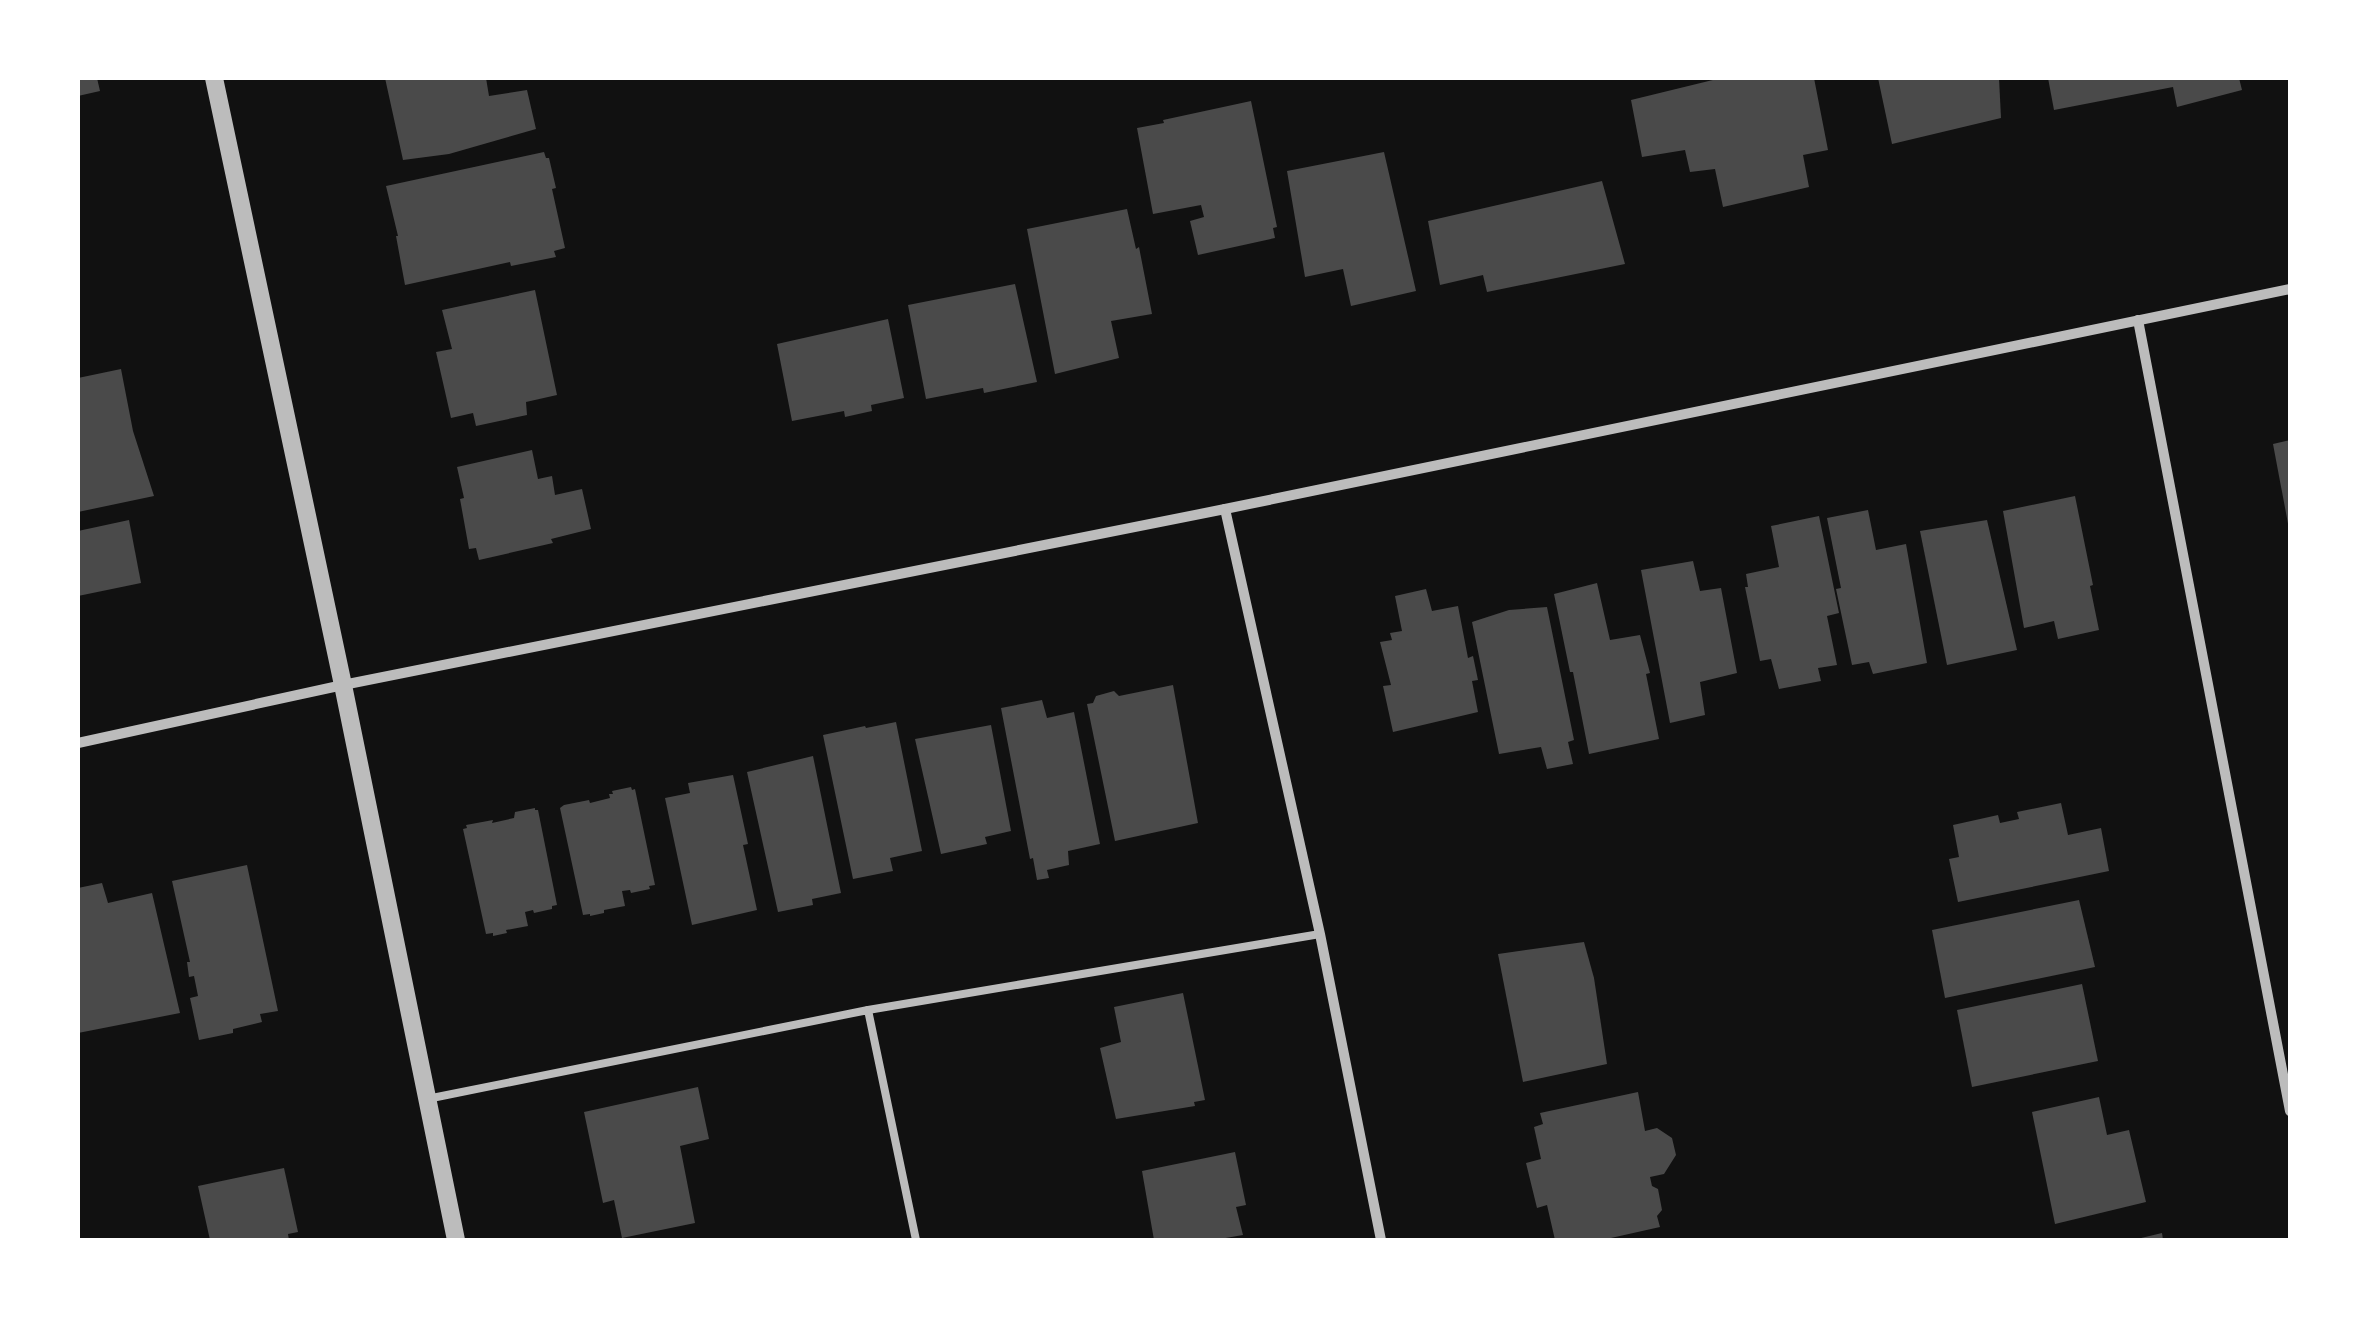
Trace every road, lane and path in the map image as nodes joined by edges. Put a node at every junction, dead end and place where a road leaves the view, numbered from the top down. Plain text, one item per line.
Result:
1 (214, 78) edge
2 (2290, 290) edge
3 (2138, 320) junction
4 (1225, 509) junction
5 (343, 686) junction
6 (78, 742) edge
7 (1320, 934) junction
8 (868, 1010) junction
9 (428, 1099) junction
10 (2290, 1111) edge
11 (456, 1240) edge
12 (916, 1240) edge
13 (1381, 1240) edge

1 - 5 street
2 - 3 street
3 - 4 street
3 - 10 street
4 - 5 street
4 - 7 street
5 - 6 street
5 - 9 street
7 - 8 lane
7 - 13 street
8 - 9 lane
8 - 12 lane
9 - 11 street

